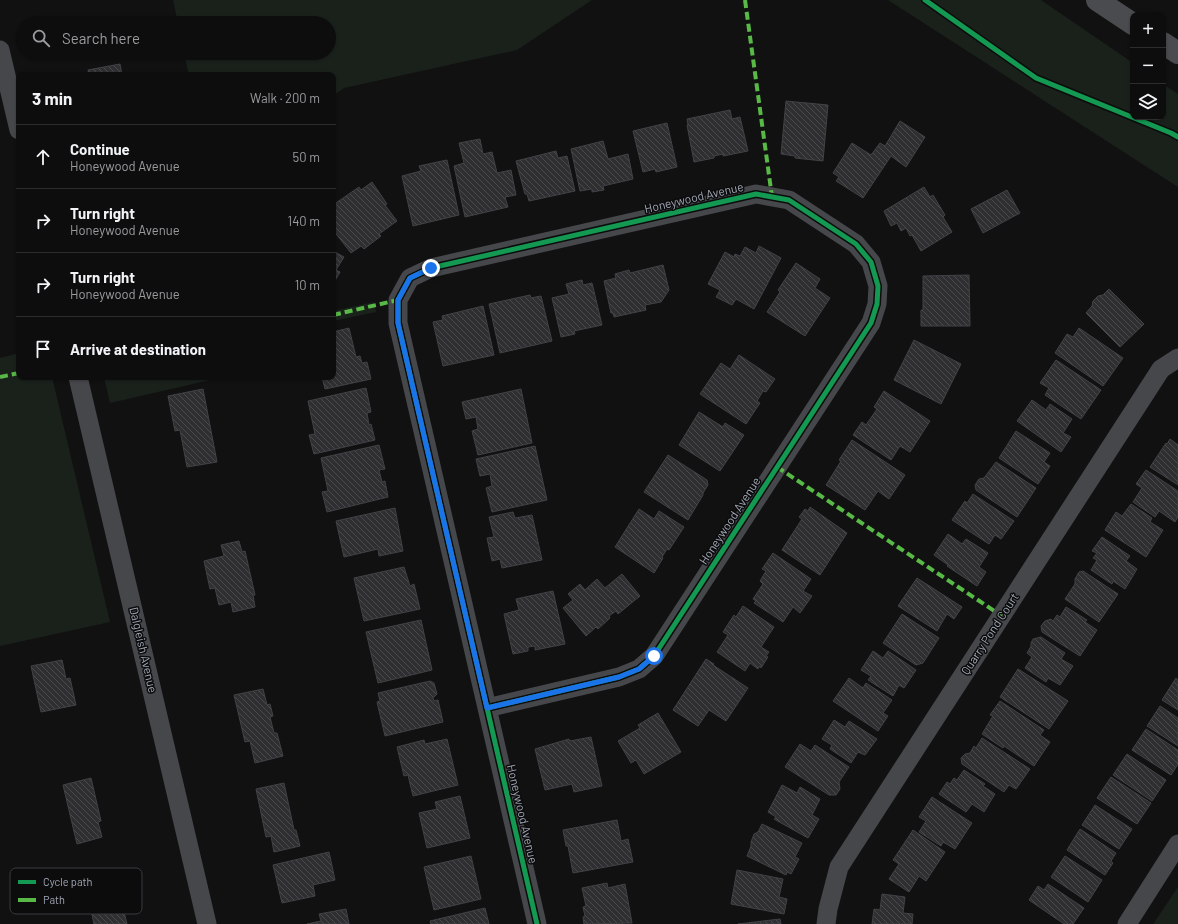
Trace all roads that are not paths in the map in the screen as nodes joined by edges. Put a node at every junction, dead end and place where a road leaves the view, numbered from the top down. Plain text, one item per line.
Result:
1 (1097, 0) edge
2 (1130, 22) edge
3 (1166, 45) edge
4 (0, 50) edge
5 (1178, 53) edge
6 (16, 117) edge
7 (1178, 358) edge
8 (79, 380) edge
9 (487, 708) junction
10 (1178, 844) edge
11 (207, 924) edge
12 (537, 924) edge
13 (826, 924) edge
14 (1126, 924) edge

1 - 2 main road
3 - 5 main road
4 - 6 street
7 - 13 street, Quarry Pond Court
8 - 11 street, Dalgleish Avenue
9 - 9 street, Honeywood Avenue
9 - 12 street, Honeywood Avenue
10 - 14 street

